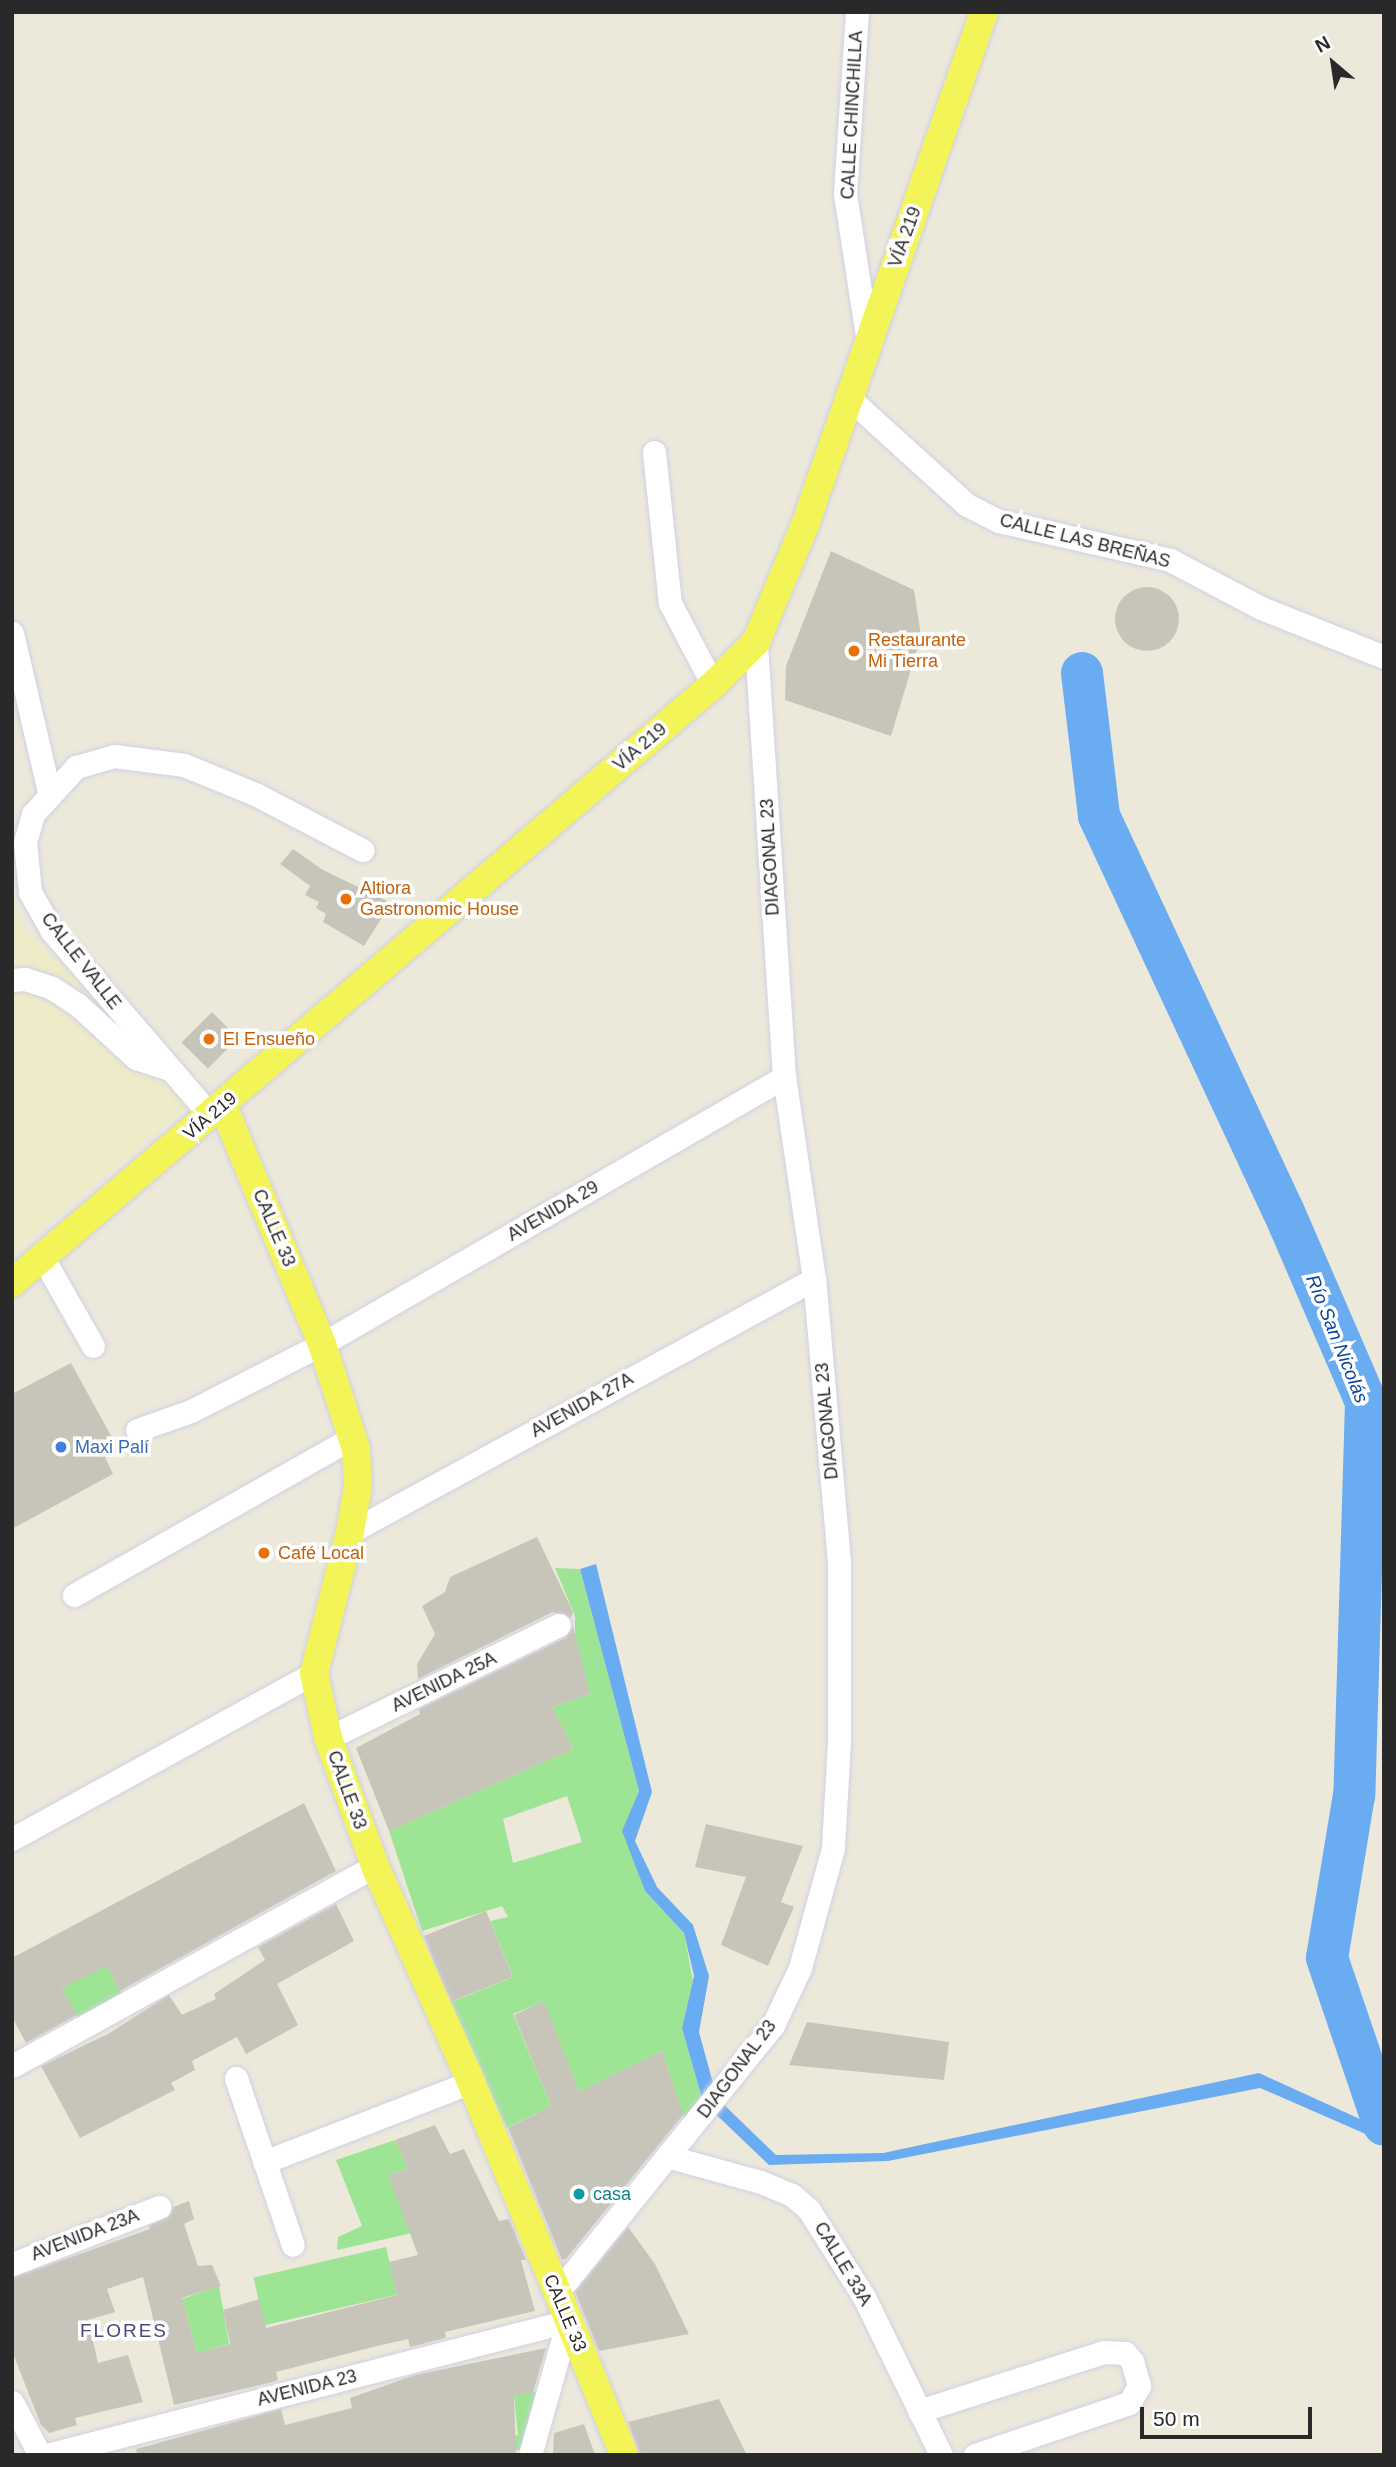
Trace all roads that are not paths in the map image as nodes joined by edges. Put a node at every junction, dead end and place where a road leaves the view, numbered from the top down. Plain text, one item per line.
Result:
1 (857, 12) edge
2 (985, 12) edge
3 (868, 342) junction
4 (850, 400) junction
5 (654, 452) dead end
6 (12, 633) edge
7 (756, 642) junction
8 (1384, 657) edge
9 (713, 685) junction
10 (49, 792) junction
11 (362, 850) dead end
12 (12, 980) edge
13 (167, 1068) junction
14 (783, 1077) junction
15 (217, 1111) junction
16 (43, 1258) junction
17 (814, 1279) junction
18 (12, 1283) edge
19 (322, 1344) junction
20 (93, 1346) dead end
21 (137, 1430) dead end
22 (352, 1438) junction
23 (350, 1532) junction
24 (74, 1595) dead end
25 (559, 1625) dead end
26 (314, 1673) junction
27 (328, 1738) junction
28 (12, 1839) edge
29 (375, 1866) junction
30 (14, 2065) edge
31 (236, 2078) dead end
32 (471, 2082) junction
33 (670, 2157) junction
34 (264, 2162) junction
35 (159, 2207) dead end
36 (293, 2245) dead end
37 (12, 2264) edge
38 (556, 2294) junction
39 (568, 2321) junction
40 (12, 2402) edge
41 (919, 2411) junction
42 (40, 2455) edge
43 (47, 2455) edge
44 (530, 2455) edge
45 (624, 2455) edge
46 (941, 2455) edge
47 (975, 2455) edge

1 - 3 street, CALLE CHINCHILLA
2 - 3 main road, VÍA 219
3 - 4 main road, VÍA 219
4 - 7 main road, VÍA 219
4 - 8 street, CALLE LAS BREÑAS
5 - 9 street
6 - 10 street
7 - 9 main road, VÍA 219
7 - 14 street, DIAGONAL 23
9 - 15 main road, VÍA 219
10 - 11 street, CALLE VALLE
10 - 13 street, CALLE VALLE
12 - 13 street
13 - 15 street, CALLE VALLE
14 - 17 street, DIAGONAL 23
14 - 19 street, AVENIDA 29
15 - 16 main road, VÍA 219
15 - 19 main road, CALLE 33
16 - 18 main road, VÍA 219
16 - 20 street
17 - 23 street, AVENIDA 27A
17 - 33 street, DIAGONAL 23
19 - 21 street, AVENIDA 29
19 - 22 main road, CALLE 33
22 - 23 main road, CALLE 33
22 - 24 street
23 - 26 main road, CALLE 33
25 - 27 street, AVENIDA 25A
26 - 27 main road, CALLE 33
26 - 28 street
27 - 29 main road, CALLE 33
29 - 30 street
29 - 32 main road, CALLE 33
31 - 34 street
32 - 34 street
32 - 38 main road, CALLE 33
33 - 38 street, DIAGONAL 23
33 - 41 street, CALLE 33A
34 - 36 street
35 - 37 street, AVENIDA 23A
38 - 39 main road, CALLE 33
39 - 43 street, AVENIDA 23
39 - 44 street
39 - 45 main road, CALLE 33
40 - 42 street
41 - 46 street, CALLE 33A
41 - 47 street

